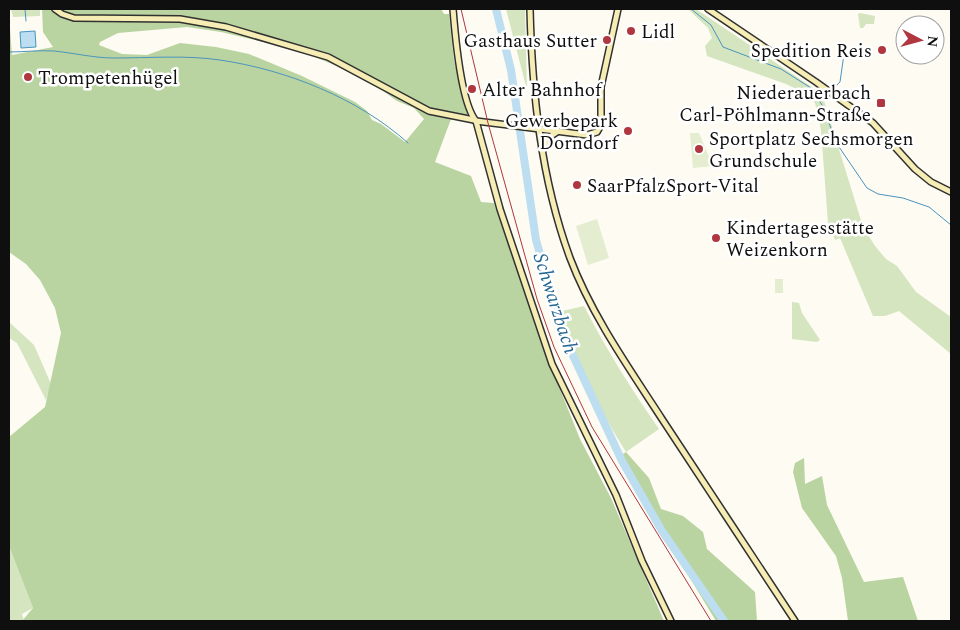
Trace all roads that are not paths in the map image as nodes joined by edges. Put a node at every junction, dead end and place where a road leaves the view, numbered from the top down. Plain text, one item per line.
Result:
1 (55, 9) edge
2 (453, 9) edge
3 (530, 9) edge
4 (618, 9) edge
5 (708, 9) edge
6 (475, 121) junction
7 (539, 129) junction
8 (558, 131) junction
9 (543, 151) junction
10 (951, 192) edge
11 (670, 621) edge
12 (795, 621) edge

1 - 6 street
2 - 6 street
3 - 7 street
4 - 8 street
5 - 10 street
6 - 7 street
6 - 11 street
7 - 8 street
7 - 9 street
8 - 9 street
9 - 12 street

